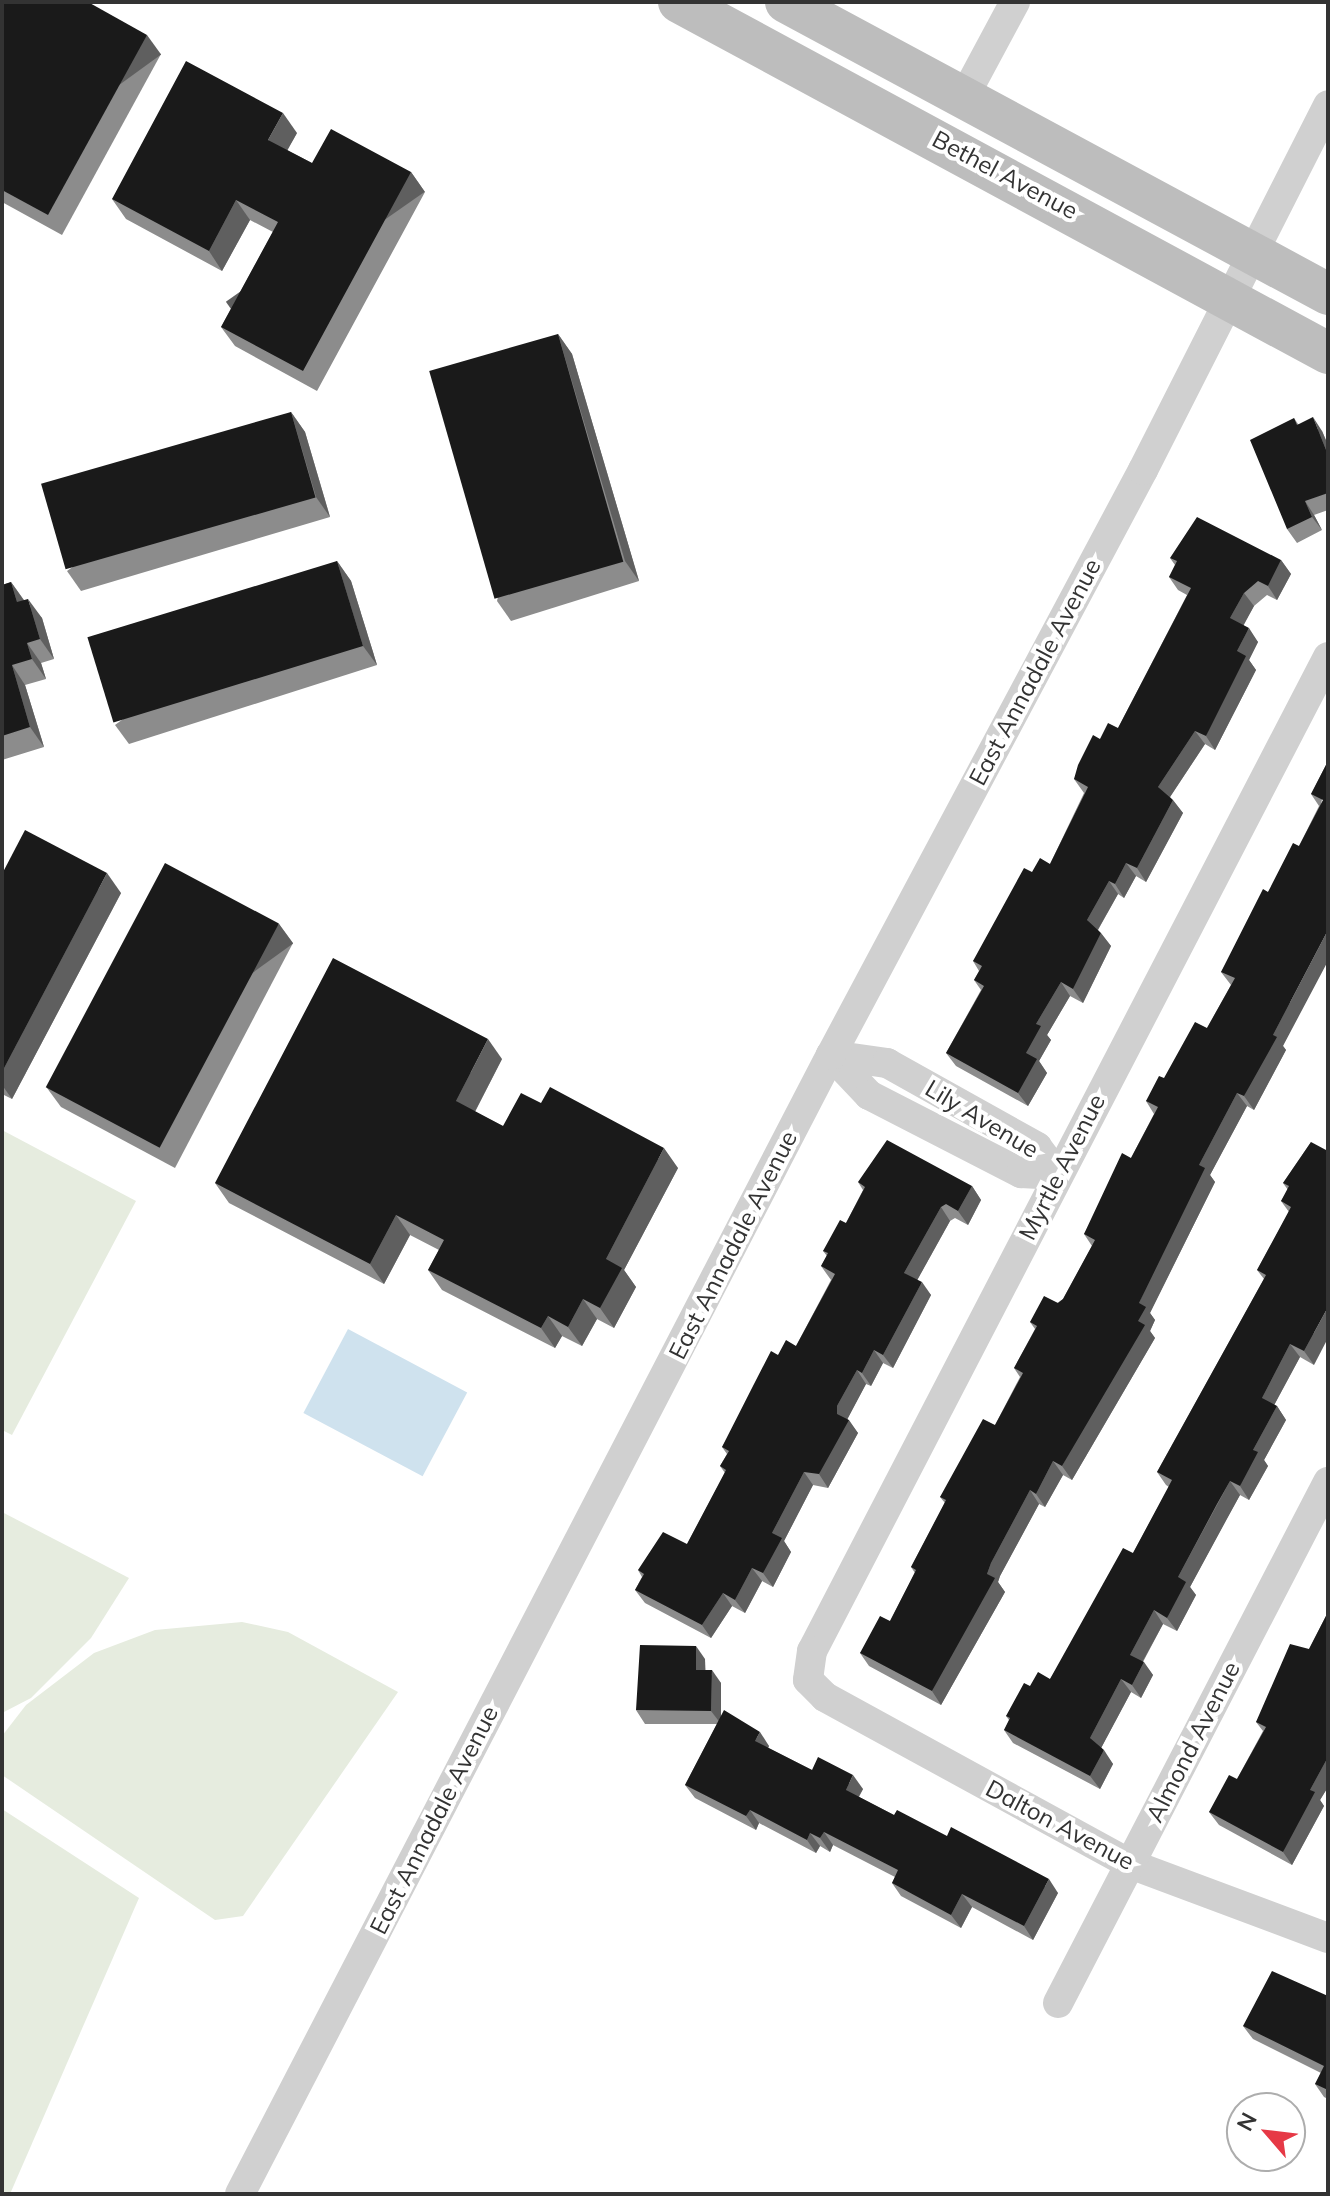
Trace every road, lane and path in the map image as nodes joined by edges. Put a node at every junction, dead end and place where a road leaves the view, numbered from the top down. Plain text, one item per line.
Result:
1 (679, 2) edge
2 (732, 2) edge
3 (786, 2) edge
4 (1015, 2) edge
5 (955, 93) junction
6 (1328, 105) edge
7 (1251, 251) junction
8 (1328, 294) edge
9 (1229, 298) junction
10 (1328, 353) edge
11 (1328, 657) edge
12 (831, 1055) junction
13 (1058, 1175) junction
14 (1328, 1482) edge
15 (808, 1680) joint
16 (1130, 1864) junction
17 (1328, 1938) edge
18 (1058, 2003) dead end
19 (240, 2194) edge

1 - 9 main road, Bethel Avenue
2 - 5 main road
3 - 5 main road, Bethel Avenue
4 - 5 street
5 - 7 main road, Bethel Avenue
6 - 7 street, East Annadale Avenue
7 - 8 main road, Bethel Avenue
7 - 9 street, East Annadale Avenue
9 - 10 main road, Bethel Avenue
9 - 12 street, East Annadale Avenue
11 - 13 street, Myrtle Avenue
12 - 13 street, Lily Avenue
12 - 19 street, East Annadale Avenue
13 - 15 street, Myrtle Avenue
14 - 16 street, Almond Avenue
15 - 16 street, Dalton Avenue
16 - 17 street, Dalton Avenue
16 - 18 street, Almond Avenue

